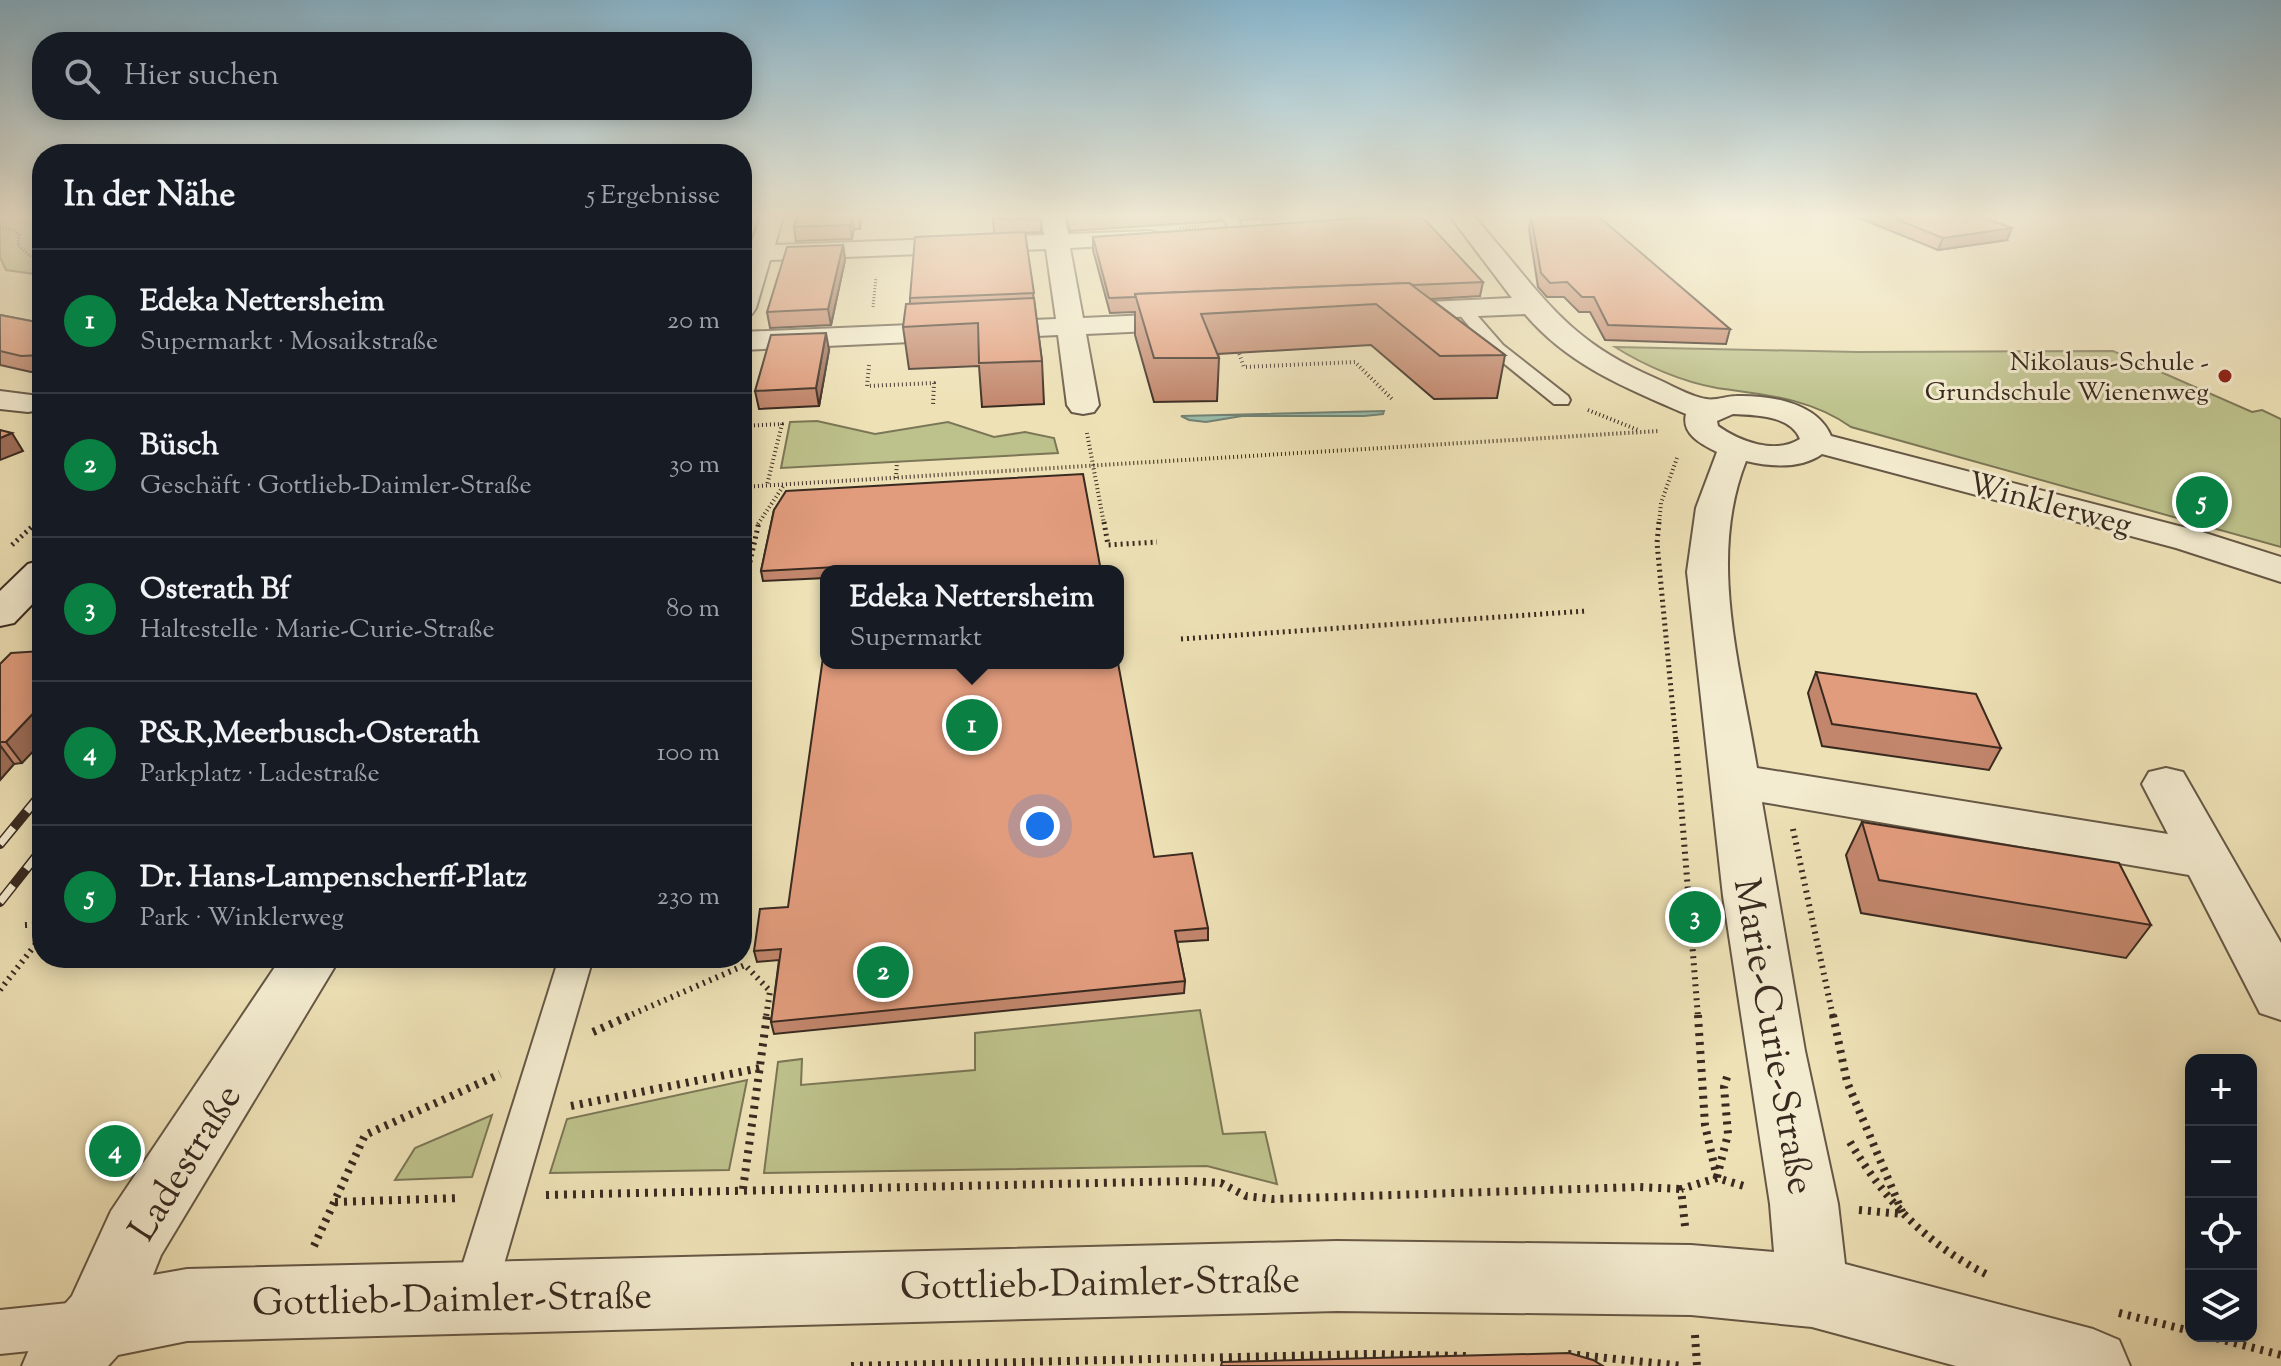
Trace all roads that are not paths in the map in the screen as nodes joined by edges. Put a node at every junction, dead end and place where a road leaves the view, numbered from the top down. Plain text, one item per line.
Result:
1 (1064, 280) edge
2 (1514, 280) edge
3 (1535, 305) junction
4 (1462, 308) junction
5 (1352, 313) edge
6 (1227, 319) edge
7 (1073, 326) junction
8 (752, 341) edge
9 (1561, 400) road end
10 (1083, 405) dead end
11 (1707, 411) junction
12 (1817, 442) junction
13 (1736, 448) junction
14 (2281, 570) edge
15 (32, 582) edge
16 (0, 614) edge
17 (2166, 784) dead end
18 (1759, 785) junction
19 (2205, 859) junction
20 (306, 968) edge
21 (573, 968) edge
22 (2281, 996) edge
23 (1812, 1291) junction
24 (473, 1298) junction
25 (0, 1332) edge
26 (2099, 1337) edge
27 (78, 1344) edge

1 - 7 street
2 - 3 street, Winklerweg
3 - 4 street
3 - 11 street, Winklerweg
4 - 5 street
4 - 9 lane
6 - 7 street
7 - 8 street
7 - 10 street
11 - 12 street, Winklerweg
11 - 13 street
12 - 13 street
12 - 14 street, Winklerweg
13 - 18 street, Marie-Curie-Straße
15 - 16 street
17 - 19 street
18 - 19 street
18 - 23 street, Marie-Curie-Straße
19 - 22 street
20 - 27 street, Ladestraße
21 - 24 lane
23 - 24 street, Gottlieb-Daimler-Straße
23 - 26 street, Gottlieb-Daimler-Straße
24 - 27 street, Gottlieb-Daimler-Straße
25 - 27 lane

